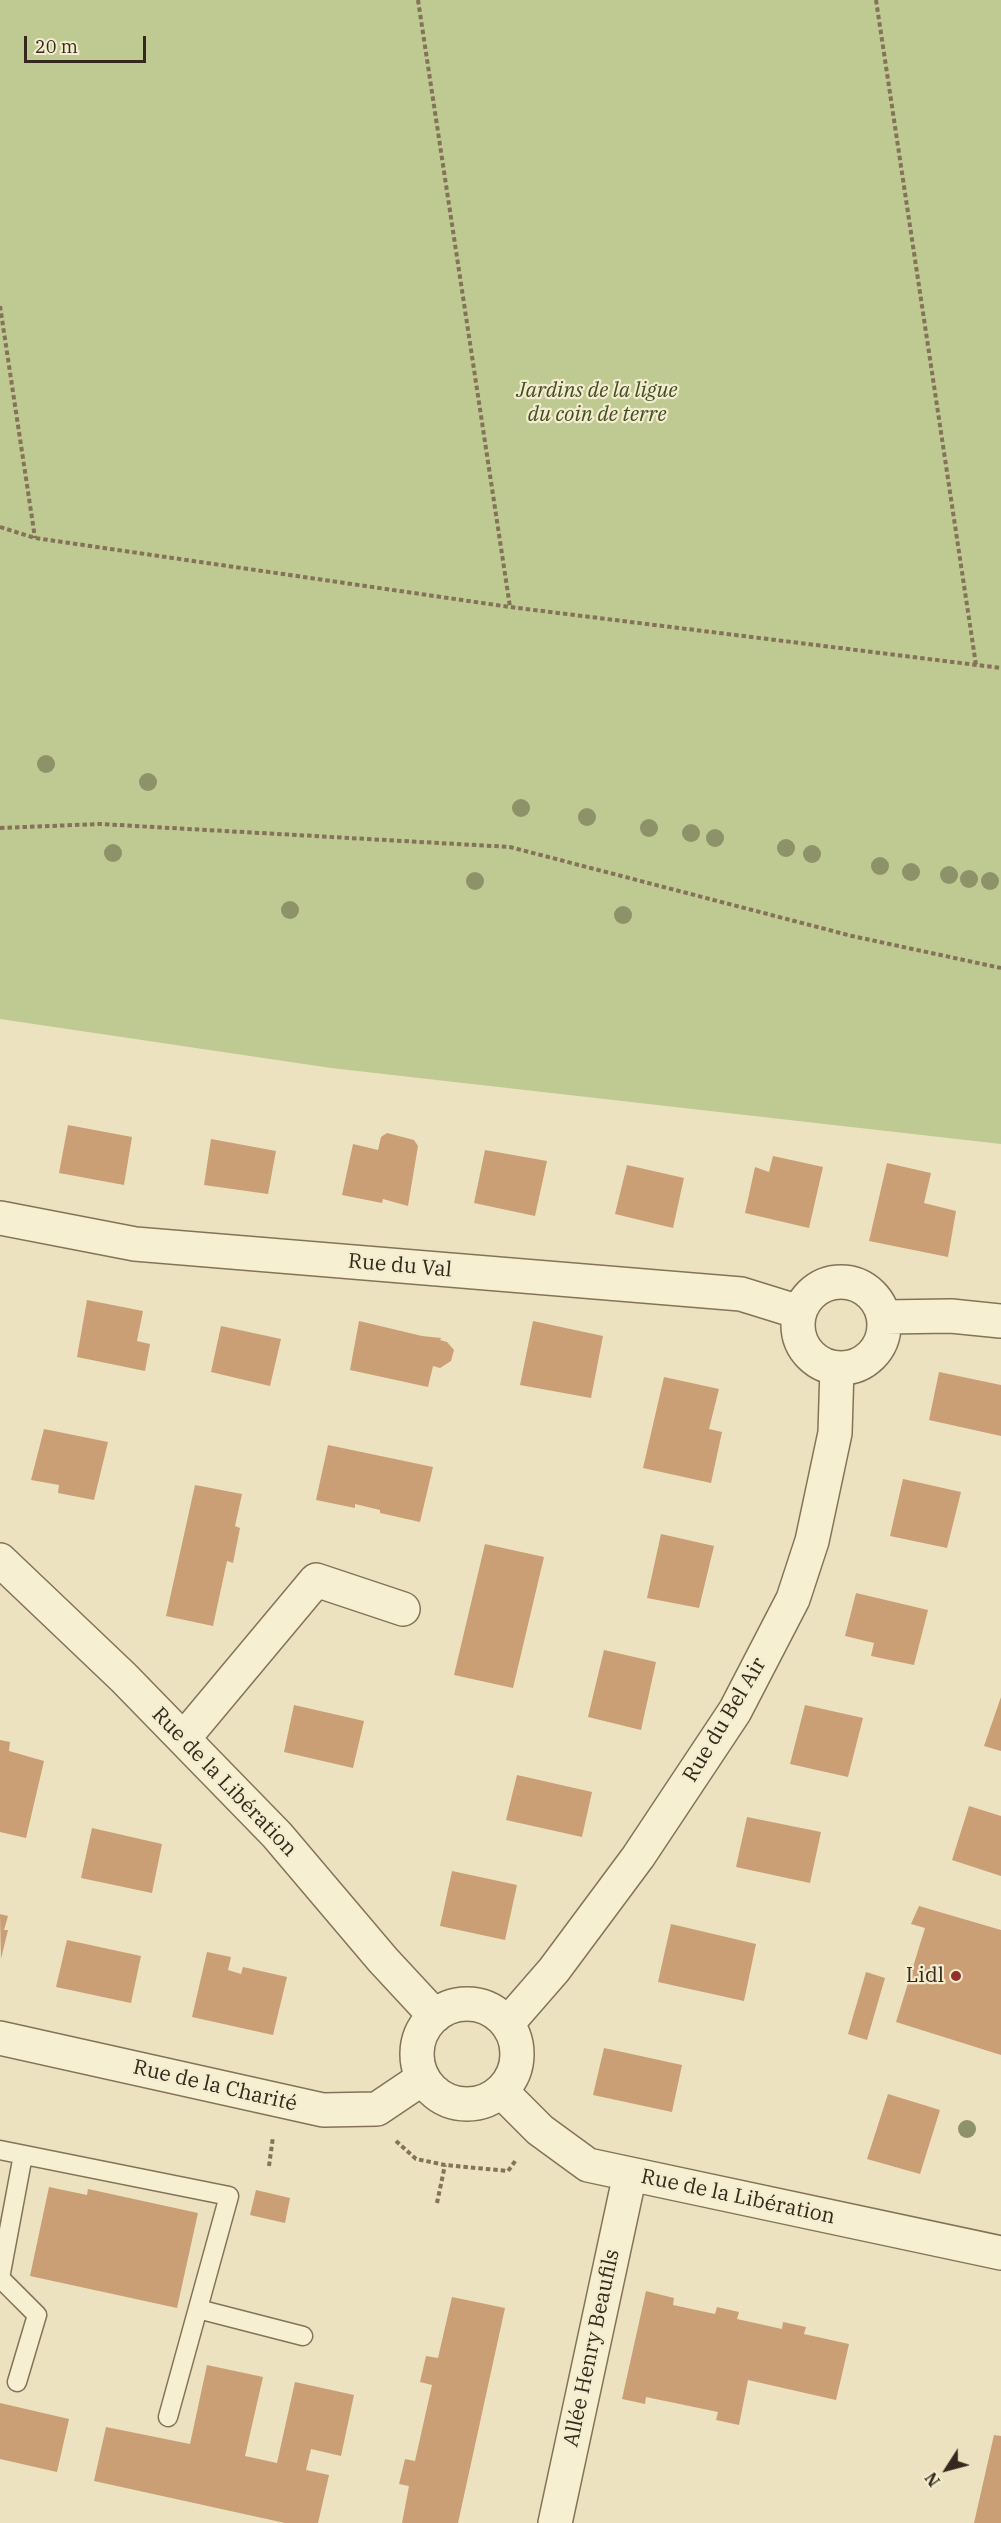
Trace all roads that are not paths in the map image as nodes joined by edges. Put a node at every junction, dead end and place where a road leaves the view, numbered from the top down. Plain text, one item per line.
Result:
1 (0, 1218) edge
2 (799, 1312) junction
3 (884, 1317) junction
4 (1001, 1321) edge
5 (837, 1368) junction
6 (0, 1560) edge
7 (403, 1609) dead end
8 (184, 1738) junction
9 (435, 2016) junction
10 (507, 2024) junction
11 (0, 2038) edge
12 (423, 2079) junction
13 (501, 2091) junction
14 (0, 2150) edge
15 (23, 2155) junction
16 (630, 2174) junction
17 (1001, 2253) edge
18 (198, 2309) junction
19 (303, 2336) dead end
20 (17, 2382) dead end
21 (168, 2417) dead end
22 (555, 2523) edge

1 - 2 street, Rue du Val
2 - 3 street
2 - 5 street
3 - 4 street
3 - 5 street
5 - 10 street, Rue du Bel Air
6 - 8 street, Rue de la Libération
7 - 8 street
8 - 9 street, Rue de la Libération
9 - 10 street
9 - 12 street
10 - 13 street
11 - 12 street, Rue de la Charité
12 - 13 street
13 - 16 street, Rue de la Libération
14 - 15 lane
15 - 18 lane
15 - 20 lane
16 - 17 street, Rue de la Libération
16 - 22 street, Allée Henry Beaufils
18 - 19 lane
18 - 21 lane

